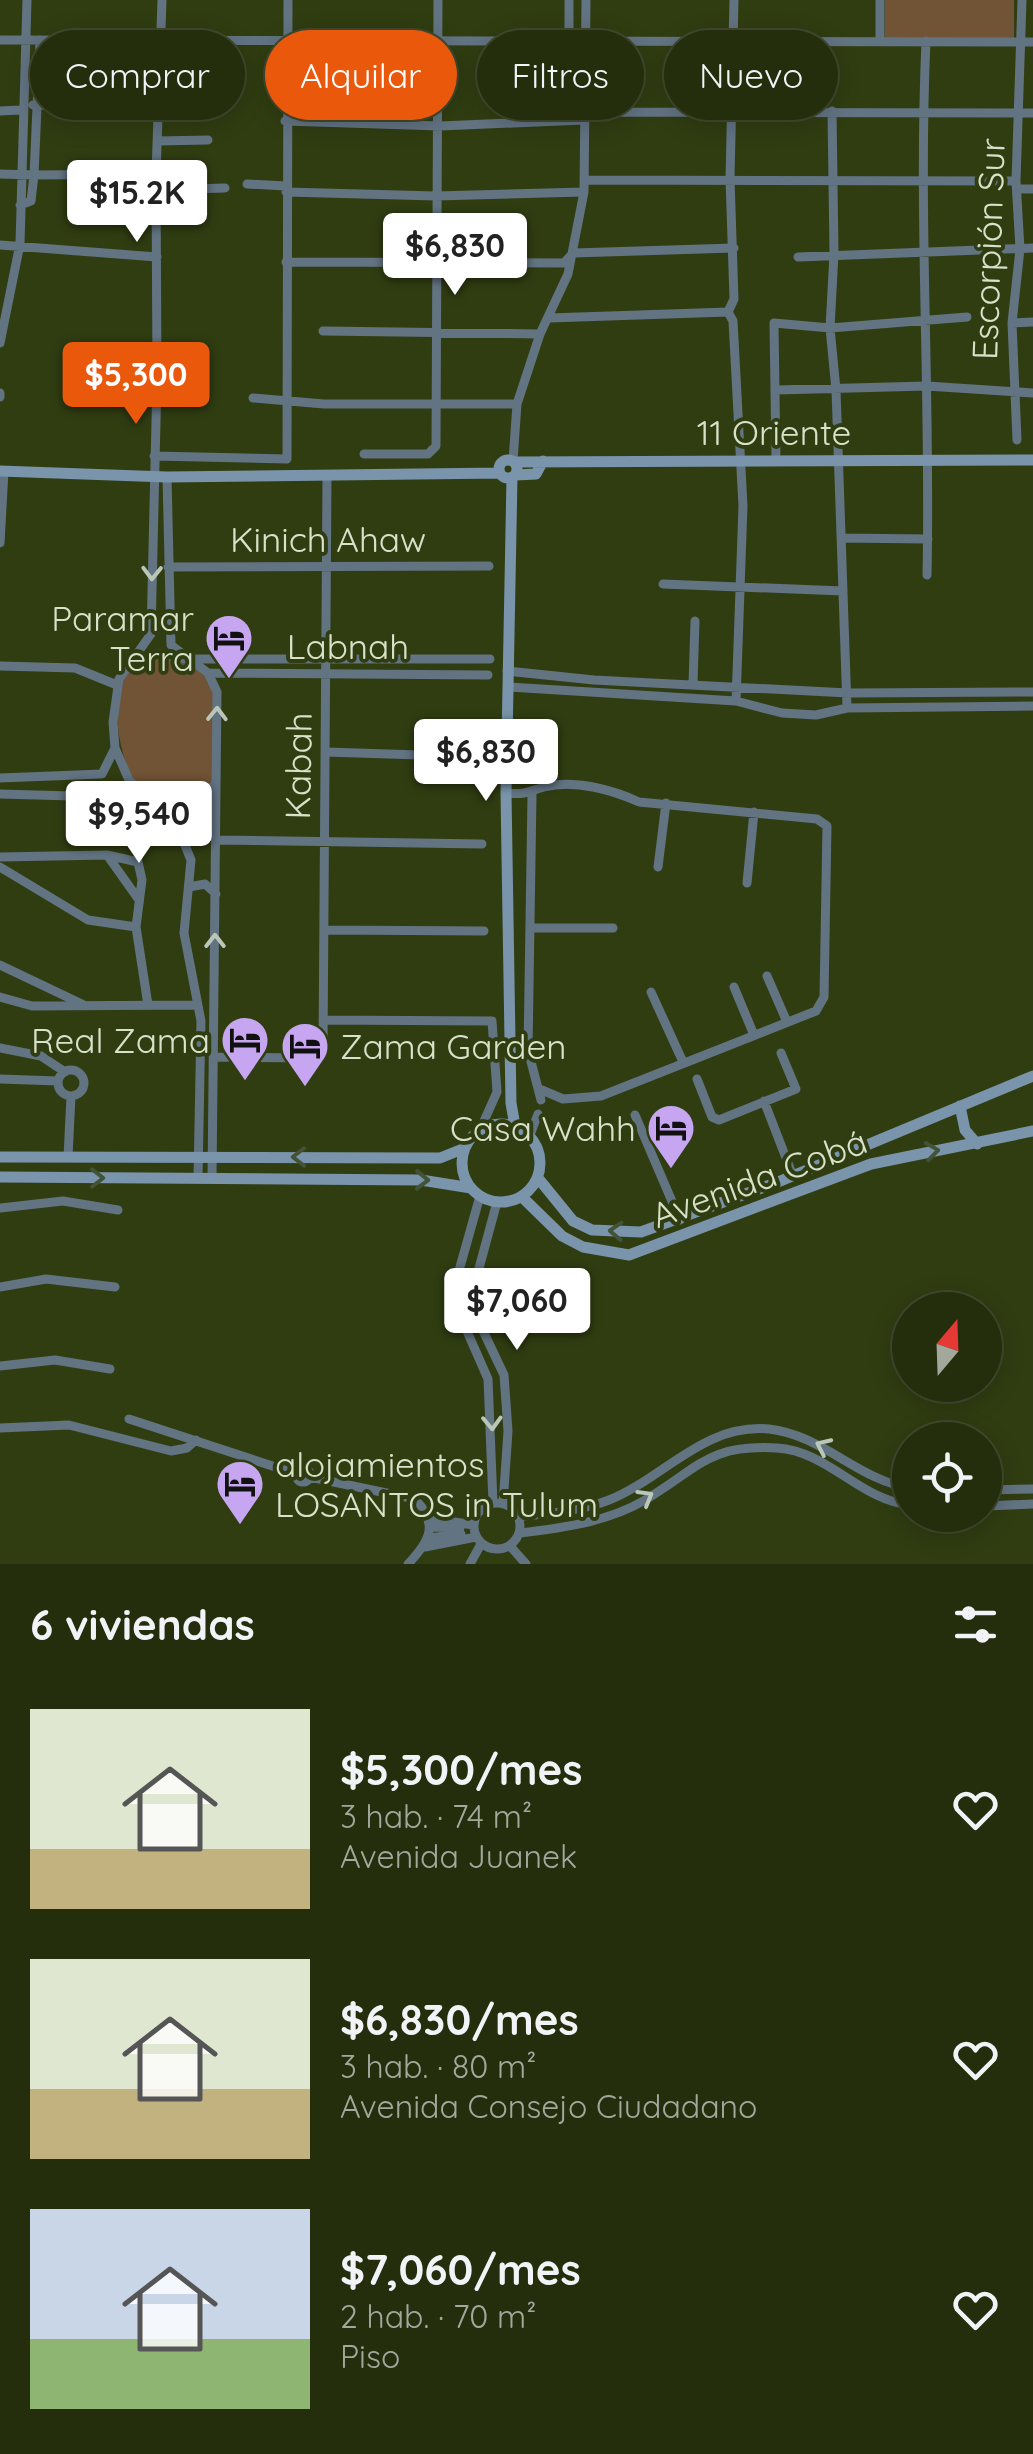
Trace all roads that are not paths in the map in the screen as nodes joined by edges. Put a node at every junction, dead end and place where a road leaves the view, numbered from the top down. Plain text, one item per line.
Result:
1 (27, 0) edge
2 (162, 0) edge
3 (288, 0) edge
4 (438, 0) edge
5 (569, 0) edge
6 (586, 0) edge
7 (734, 0) edge
8 (880, 0) edge
9 (1022, 0) edge
10 (162, 30) edge
11 (287, 30) edge
12 (438, 30) edge
13 (568, 30) edge
14 (584, 30) edge
15 (733, 30) edge
16 (0, 40) edge
17 (24, 40) junction
18 (30, 40) edge
19 (838, 40) edge
20 (880, 41) junction
21 (926, 41) junction
22 (1027, 42) edge
23 (30, 107) edge
24 (21, 108) junction
25 (0, 111) edge
26 (838, 112) edge
27 (1033, 113) edge
28 (922, 114) junction
29 (1020, 114) junction
30 (36, 120) edge
31 (158, 120) edge
32 (440, 120) edge
33 (526, 120) edge
34 (584, 120) edge
35 (733, 120) edge
36 (832, 120) edge
37 (285, 122) joint
38 (440, 126) junction
39 (157, 140) junction
40 (208, 140) dead end
41 (0, 174) edge
42 (156, 174) junction
43 (20, 175) junction
44 (34, 175) junction
45 (730, 179) junction
46 (832, 182) junction
47 (921, 182) junction
48 (247, 184) dead end
49 (1017, 185) junction
50 (584, 186) junction
51 (225, 188) dead end
52 (286, 189) junction
53 (1033, 189) edge
54 (156, 190) junction
55 (436, 196) junction
56 (20, 205) junction
57 (0, 244) edge
58 (20, 244) junction
59 (734, 248) junction
60 (1033, 248) edge
61 (1020, 249) junction
62 (573, 253) junction
63 (834, 254) junction
64 (927, 254) junction
65 (156, 256) junction
66 (798, 258) dead end
67 (286, 262) junction
68 (435, 264) junction
69 (4, 312) edge
70 (728, 312) junction
71 (928, 317) junction
72 (967, 317) dead end
73 (548, 318) junction
74 (1012, 322) junction
75 (1033, 322) edge
76 (830, 328) junction
77 (323, 331) dead end
78 (436, 334) junction
79 (540, 334) junction
80 (0, 343) edge
81 (157, 380) junction
82 (200, 383) dead end
83 (927, 386) junction
84 (776, 390) junction
85 (836, 390) junction
86 (1012, 393) junction
87 (1033, 393) edge
88 (253, 398) dead end
89 (288, 400) junction
90 (436, 401) junction
91 (518, 404) junction
92 (1016, 440) dead end
93 (364, 454) dead end
94 (154, 456) junction
95 (738, 458) junction
96 (838, 459) junction
97 (927, 459) junction
98 (776, 460) junction
99 (1033, 460) edge
100 (511, 470) junction
101 (2, 471) edge
102 (160, 476) junction
103 (327, 477) junction
104 (841, 538) junction
105 (928, 539) junction
106 (0, 542) edge
107 (328, 566) junction
108 (489, 566) dead end
109 (168, 567) junction
110 (927, 575) dead end
111 (663, 584) dead end
112 (738, 588) junction
113 (843, 591) junction
114 (695, 620) dead end
115 (327, 657) junction
116 (187, 658) junction
117 (490, 659) dead end
118 (132, 662) junction
119 (0, 666) edge
120 (508, 671) junction
121 (208, 673) junction
122 (327, 674) junction
123 (488, 675) dead end
124 (574, 675) junction
125 (594, 680) junction
126 (653, 682) junction
127 (692, 684) junction
128 (117, 685) junction
129 (734, 686) junction
130 (509, 687) junction
131 (759, 688) junction
132 (564, 692) junction
133 (848, 692) junction
134 (956, 692) junction
135 (1033, 692) edge
136 (598, 695) junction
137 (652, 697) junction
138 (736, 701) junction
139 (752, 703) junction
140 (1033, 706) edge
141 (957, 707) junction
142 (846, 708) junction
143 (115, 748) junction
144 (326, 752) junction
145 (482, 758) dead end
146 (102, 774) junction
147 (0, 778) edge
148 (215, 783) junction
149 (506, 793) junction
150 (0, 794) edge
151 (105, 794) junction
152 (532, 795) junction
153 (144, 798) junction
154 (666, 803) junction
155 (163, 809) junction
156 (754, 812) junction
157 (216, 840) junction
158 (325, 843) junction
159 (482, 844) dead end
160 (106, 856) junction
161 (0, 858) edge
162 (0, 867) edge
163 (658, 868) dead end
164 (747, 883) dead end
165 (189, 887) junction
166 (216, 894) junction
167 (139, 900) junction
168 (136, 927) junction
169 (530, 928) junction
170 (613, 928) dead end
171 (324, 930) junction
172 (484, 931) dead end
173 (0, 965) edge
174 (768, 976) dead end
175 (734, 987) dead end
176 (215, 990) junction
177 (195, 992) junction
178 (651, 992) dead end
179 (0, 997) edge
180 (148, 1005) junction
181 (198, 1005) junction
182 (86, 1006) junction
183 (323, 1020) junction
184 (787, 1022) junction
185 (754, 1035) junction
186 (0, 1048) edge
187 (781, 1053) dead end
188 (214, 1057) junction
189 (683, 1062) junction
190 (61, 1076) junction
191 (1033, 1076) edge
192 (0, 1078) edge
193 (697, 1079) dead end
194 (71, 1096) junction
195 (764, 1100) junction
196 (960, 1106) junction
197 (538, 1114) dead end
198 (635, 1115) dead end
199 (515, 1126) junction
200 (480, 1130) junction
201 (1033, 1132) edge
202 (530, 1135) junction
203 (977, 1144) junction
204 (465, 1148) junction
205 (0, 1156) edge
206 (68, 1157) junction
207 (198, 1157) junction
208 (213, 1157) junction
209 (793, 1176) junction
210 (0, 1178) edge
211 (198, 1178) junction
212 (212, 1178) junction
213 (538, 1178) junction
214 (476, 1192) junction
215 (522, 1197) junction
216 (498, 1202) junction
217 (0, 1208) edge
218 (118, 1210) dead end
219 (680, 1220) junction
220 (116, 1287) dead end
221 (0, 1288) edge
222 (3, 1368) edge
223 (110, 1369) dead end
224 (128, 1420) dead end
225 (0, 1428) edge
226 (196, 1440) junction
227 (892, 1481) edge
228 (1033, 1489) edge
229 (1002, 1490) edge
230 (892, 1499) edge
231 (498, 1504) junction
232 (1033, 1504) edge
233 (1002, 1505) edge
234 (518, 1518) junction
235 (429, 1532) junction
236 (520, 1533) junction
237 (475, 1534) junction
238 (510, 1546) junction
239 (496, 1550) junction
240 (408, 1564) edge
241 (470, 1564) edge
242 (488, 1564) edge
243 (526, 1564) edge

1 - 17 street
2 - 10 street
3 - 11 street
4 - 12 street
5 - 13 street
6 - 14 street
7 - 15 street
8 - 20 street
9 - 22 street, Escorpión Sur
16 - 17 street
17 - 18 street
17 - 24 street
19 - 20 street
20 - 21 street
21 - 22 street
21 - 28 street
22 - 29 street, Escorpión Sur
23 - 24 street
24 - 25 street
24 - 43 street
26 - 28 street
27 - 29 street
28 - 29 street
28 - 47 street
29 - 49 street, Escorpión Sur
30 - 44 street
31 - 39 street
32 - 38 street
33 - 38 street
34 - 50 street
35 - 45 street
36 - 46 street
37 - 38 street
37 - 52 street
38 - 55 street
39 - 40 street
39 - 42 street
41 - 43 street
42 - 44 street
42 - 54 street
43 - 44 street
43 - 56 street
44 - 56 street
45 - 46 street
45 - 50 street
45 - 59 street
46 - 47 street
46 - 63 street
47 - 49 street
47 - 64 street
48 - 52 street
49 - 53 street
49 - 61 street, Escorpión Sur
50 - 55 street
50 - 62 street
51 - 54 street
52 - 55 street
52 - 67 street
54 - 65 street
55 - 68 street
56 - 58 street
57 - 58 street
58 - 65 street
58 - 69 street
59 - 62 street
59 - 70 street
60 - 61 street
61 - 64 street
61 - 74 street, Escorpión Sur
62 - 68 street
62 - 73 street
63 - 64 street
63 - 66 street
63 - 76 street
64 - 71 street
65 - 81 street
67 - 68 street
67 - 89 street
68 - 78 street
69 - 80 street
70 - 73 street
70 - 95 street
71 - 72 street
71 - 76 street
71 - 83 street
73 - 79 street
74 - 75 street
74 - 86 street, Escorpión Sur
76 - 84 street
76 - 85 street
77 - 78 street
78 - 79 street
78 - 90 street
79 - 91 street
81 - 82 street
81 - 94 street
83 - 85 street
83 - 86 street
83 - 97 street
84 - 85 street
84 - 98 street
85 - 96 street
86 - 87 street
86 - 92 street, Escorpión Sur
88 - 89 street
89 - 90 street
89 - 94 street
90 - 91 street
90 - 93 street
91 - 100 street
94 - 102 street
95 - 98 street, 11 Oriente
95 - 100 street, 11 Oriente
95 - 112 street
96 - 97 street, 11 Oriente
96 - 98 street, 11 Oriente
96 - 104 street
97 - 99 street, 11 Oriente
97 - 105 street
100 - 103 street
100 - 120 street
101 - 102 street
101 - 106 street
102 - 103 street
102 - 109 street
102 -> 118 street
103 - 107 street, Kabah
104 - 105 street
104 - 113 street
105 - 110 street
107 - 108 street, Kinich Ahaw
107 - 109 street, Kinich Ahaw
107 - 115 street, Kabah
109 - 116 street
111 - 112 street
112 - 113 street
112 - 129 street
113 - 133 street
114 - 127 street
115 - 116 street
115 - 117 street
115 - 122 street, Kabah
116 - 118 street
116 - 121 street
118 - 128 street
119 - 128 street
120 - 124 street
120 - 130 street
121 - 122 street, Labnah
148 -> 121 street
122 - 123 street, Labnah
122 - 144 street, Kabah
124 - 125 street
124 - 132 street
125 - 126 street
125 - 136 street
126 - 127 street
126 - 137 street
127 - 129 street
128 - 143 street
129 - 131 street
129 - 138 street
130 - 132 street
130 - 149 street
131 - 133 street
131 - 139 street
132 - 136 street
133 - 134 street
133 - 142 street
134 - 135 street
134 - 141 street
136 - 137 street
137 - 138 street
138 - 139 street
139 - 142 street
140 - 141 street
141 - 142 street
143 - 146 street
143 - 153 street
144 - 145 street
144 - 158 street, Kabah
146 - 147 street
146 - 151 street
148 - 155 street
148 - 157 street
149 - 152 street
149 - 199 street
150 - 151 street
151 - 153 street
152 - 154 street
152 - 169 street
153 - 155 street
154 - 156 street
154 - 163 street
155 - 165 street
156 - 164 street
156 - 184 street
157 - 158 street
157 - 166 street
158 - 159 street
158 - 171 street, Kabah
160 - 161 street
160 - 167 street
160 - 167 street
162 - 168 street
165 - 166 street
165 - 177 street
176 -> 166 street
167 - 168 street
168 - 180 street
169 - 170 street
169 - 189 street
171 - 172 street
171 - 183 street, Kabah
173 - 182 street
174 - 184 street
175 - 185 street
176 - 177 street
176 - 188 street
177 - 181 street
178 - 189 street
179 - 182 street
180 - 181 street
180 - 182 street
181 - 207 street
183 - 188 street, Kabah
183 - 200 street
184 - 185 street
185 - 189 street
186 - 190 street
187 - 195 street
188 - 208 street
190 - 192 street
190 - 194 street
190 - 194 street
191 - 196 street, Avenida Cobá
193 - 195 street
194 - 206 street
195 - 209 street
196 - 203 street
196 - 209 street, Avenida Cobá
197 - 202 street
198 - 219 street
199 - 200 street
199 - 202 street
200 - 204 street
201 - 203 street, Avenida Cobá
202 - 213 street
215 -> 203 street, Avenida Cobá
204 -> 208 street
204 - 214 street
205 - 206 street
206 - 207 street
207 - 208 street
207 - 211 street
208 - 212 street
209 - 219 street, Avenida Cobá
210 -> 211 street
211 - 212 street
212 -> 214 street
213 - 215 street
219 -> 213 street, Avenida Cobá
214 - 216 street
214 -> 231 street
215 - 216 street
216 - 231 street
217 - 218 street
220 - 221 street
222 - 223 street
224 - 226 street
225 - 226 street
226 - 235 street
227 -> 234 street
228 - 229 street
236 -> 230 street
231 - 234 street
231 - 237 street
232 - 233 street
234 - 236 street
235 - 237 street
235 - 237 street
235 - 240 street
236 - 238 street
237 - 239 street
237 - 241 street
238 - 239 street
238 - 243 street
239 - 242 street

